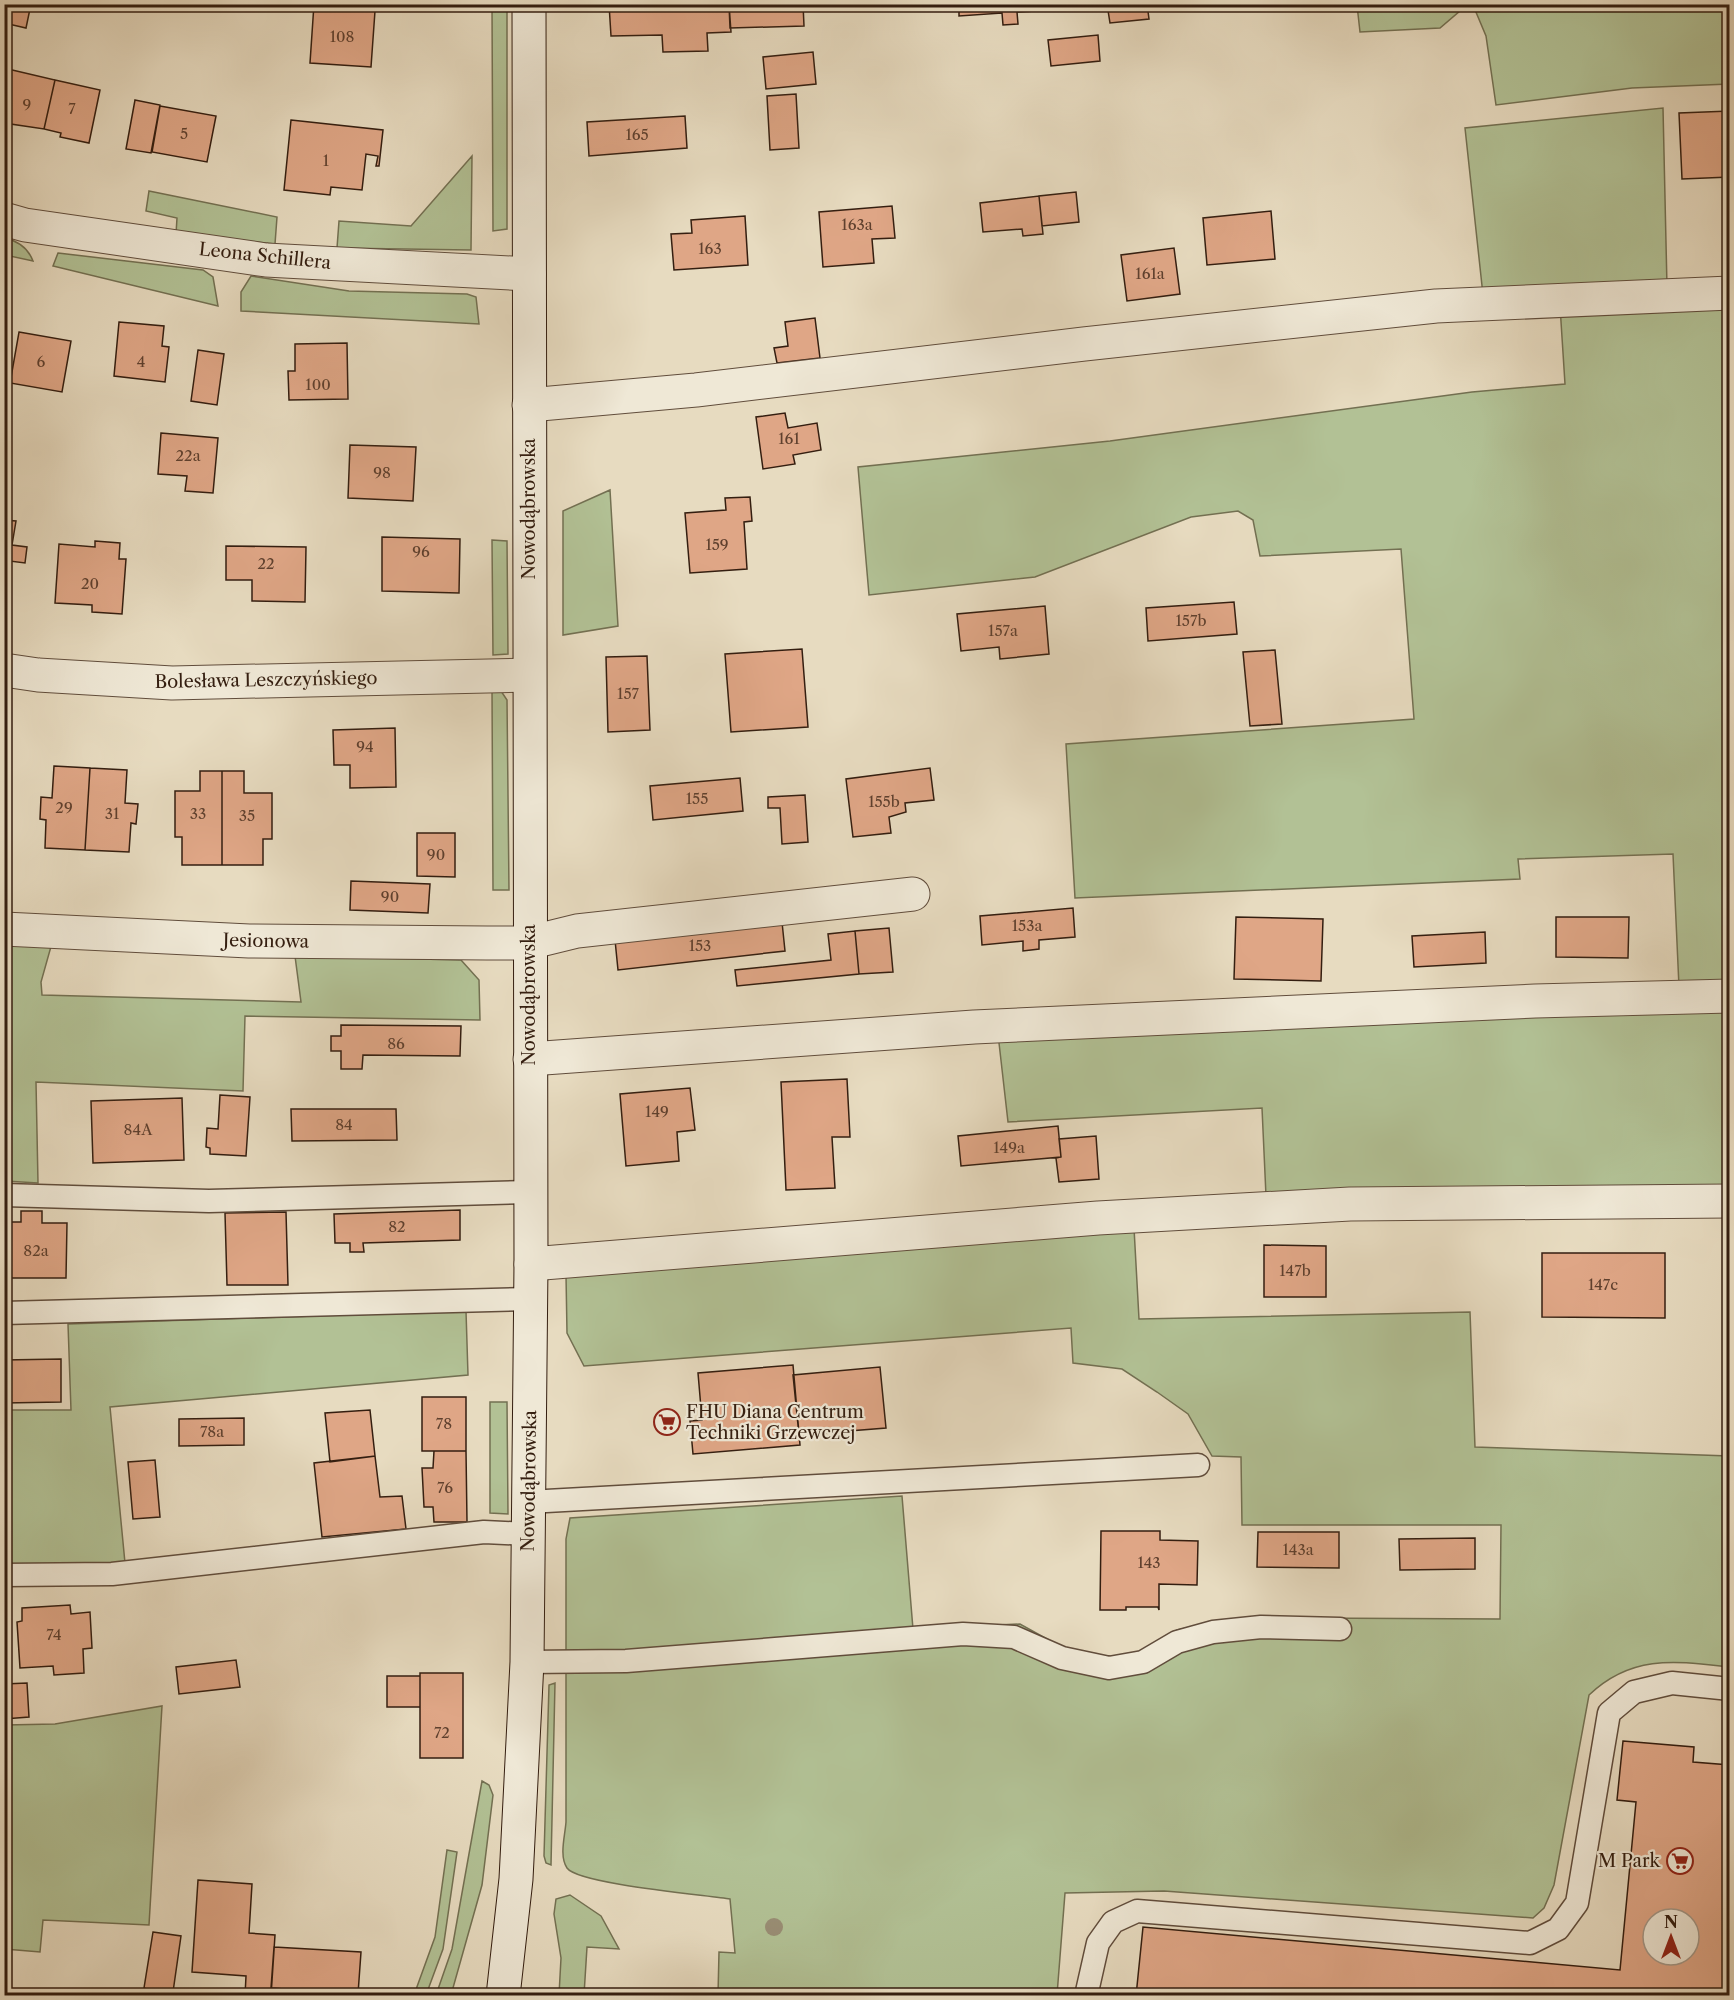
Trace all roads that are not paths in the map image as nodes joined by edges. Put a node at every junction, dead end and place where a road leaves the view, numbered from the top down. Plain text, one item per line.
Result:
1 (529, 4) edge
2 (4, 219) edge
3 (529, 274) junction
4 (1730, 293) edge
5 (529, 405) junction
6 (4, 670) edge
7 (528, 675) junction
8 (913, 894) dead end
9 (4, 929) edge
10 (528, 943) junction
11 (1730, 996) edge
12 (530, 1059) junction
13 (530, 1192) junction
14 (4, 1195) edge
15 (1730, 1201) edge
16 (531, 1264) junction
17 (530, 1299) junction
18 (4, 1313) edge
19 (1198, 1465) dead end
20 (528, 1502) junction
21 (528, 1534) junction
22 (4, 1575) edge
23 (1340, 1629) dead end
24 (527, 1662) junction
25 (1730, 1689) edge
26 (501, 1992) edge
27 (1086, 1995) edge

1 - 3 street, Nowodąbrowska
2 - 3 street, Leona Schillera
3 - 5 street, Nowodąbrowska
4 - 5 street
5 - 7 street, Nowodąbrowska
6 - 7 street, Bolesława Leszczyńskiego
7 - 10 street, Nowodąbrowska
8 - 10 street, Jesionowa
9 - 10 street, Jesionowa
10 - 12 street, Nowodąbrowska
11 - 12 street
12 - 13 street, Nowodąbrowska
13 - 14 lane
13 - 16 street, Nowodąbrowska
15 - 16 street
16 - 17 street, Nowodąbrowska
17 - 18 lane
17 - 20 street, Nowodąbrowska
19 - 20 lane
20 - 21 street, Nowodąbrowska
21 - 22 lane
21 - 24 street, Nowodąbrowska
23 - 24 lane
24 - 26 street, Nowodąbrowska
25 - 27 lane

